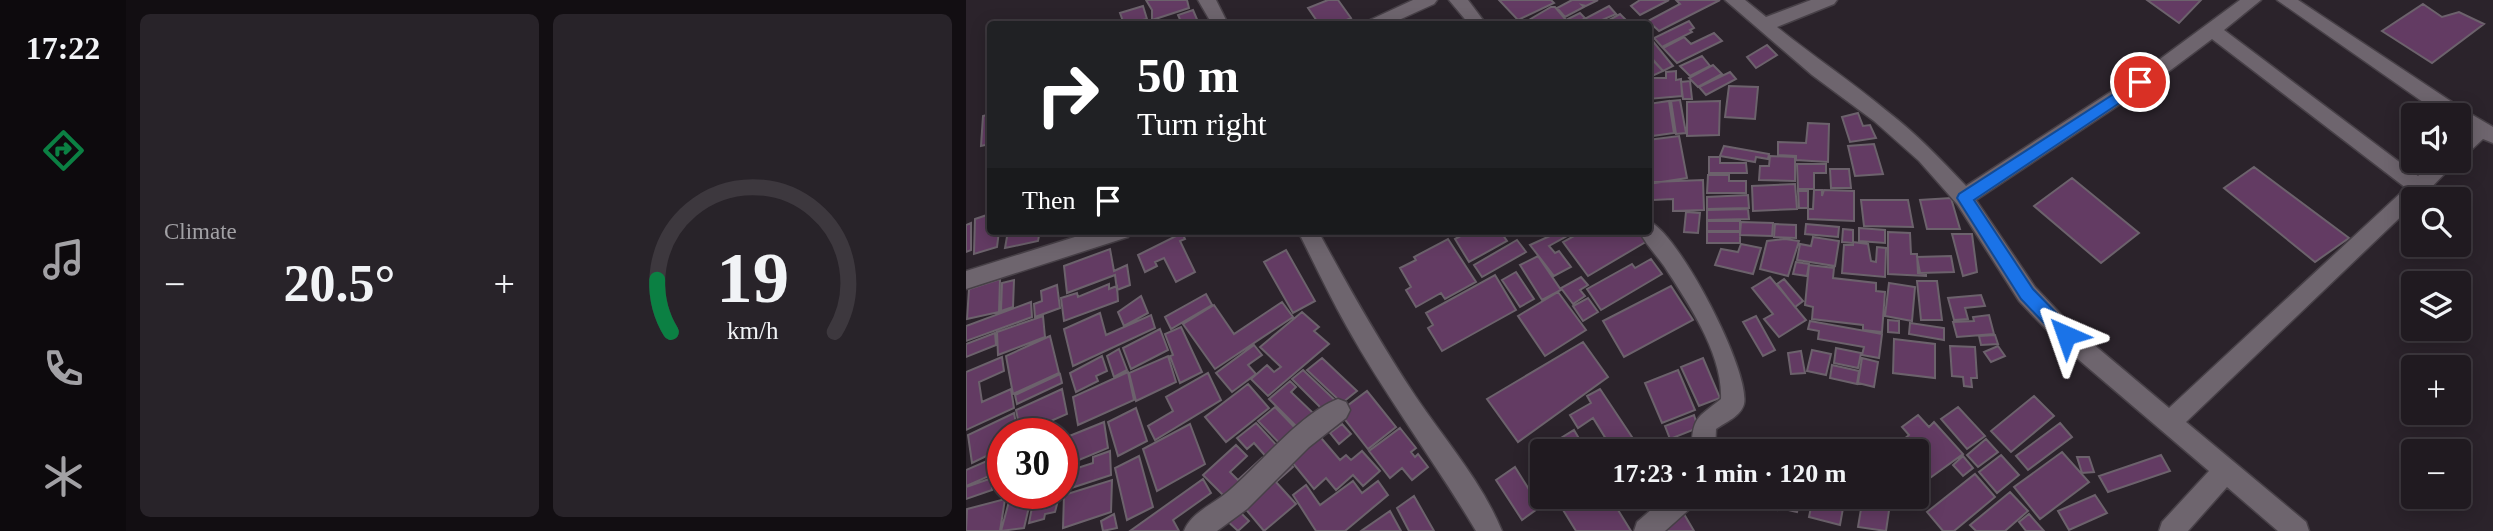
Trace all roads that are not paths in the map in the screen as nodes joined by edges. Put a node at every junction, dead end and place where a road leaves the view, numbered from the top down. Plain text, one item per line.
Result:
1 (1207, 0) edge
2 (1428, 0) edge
3 (1458, 0) edge
4 (1734, 0) edge
5 (1828, 0) edge
6 (2252, 0) edge
7 (2286, 0) edge
8 (1218, 21) edge
9 (1383, 21) edge
10 (1476, 21) edge
11 (1764, 26) junction
12 (2213, 30) junction
13 (2439, 103) edge
14 (2471, 124) edge
15 (2487, 133) edge
16 (2471, 143) edge
17 (2434, 173) edge
18 (2419, 187) joint
19 (1964, 198) junction
20 (2401, 204) edge
21 (1652, 233) edge
22 (1108, 235) edge
23 (1310, 235) edge
24 (966, 280) edge
25 (1338, 410) dead end
26 (2170, 422) junction
27 (1703, 439) edge
28 (2227, 469) junction
29 (1671, 509) edge
30 (1196, 531) edge
31 (1490, 531) edge
32 (1646, 531) edge
33 (2171, 531) edge
34 (2297, 531) edge

1 - 8 street
2 - 9 street
3 - 10 street
4 - 11 street
5 - 11 street
6 - 12 street
7 - 13 street
11 - 19 street
12 - 18 street
12 - 19 street
14 - 15 street
15 - 16 street
17 - 18 street
19 - 26 street
20 - 26 street
21 - 27 street
22 - 24 street
23 - 31 street
25 - 30 street
26 - 28 street
28 - 33 street
28 - 34 street
29 - 32 street

